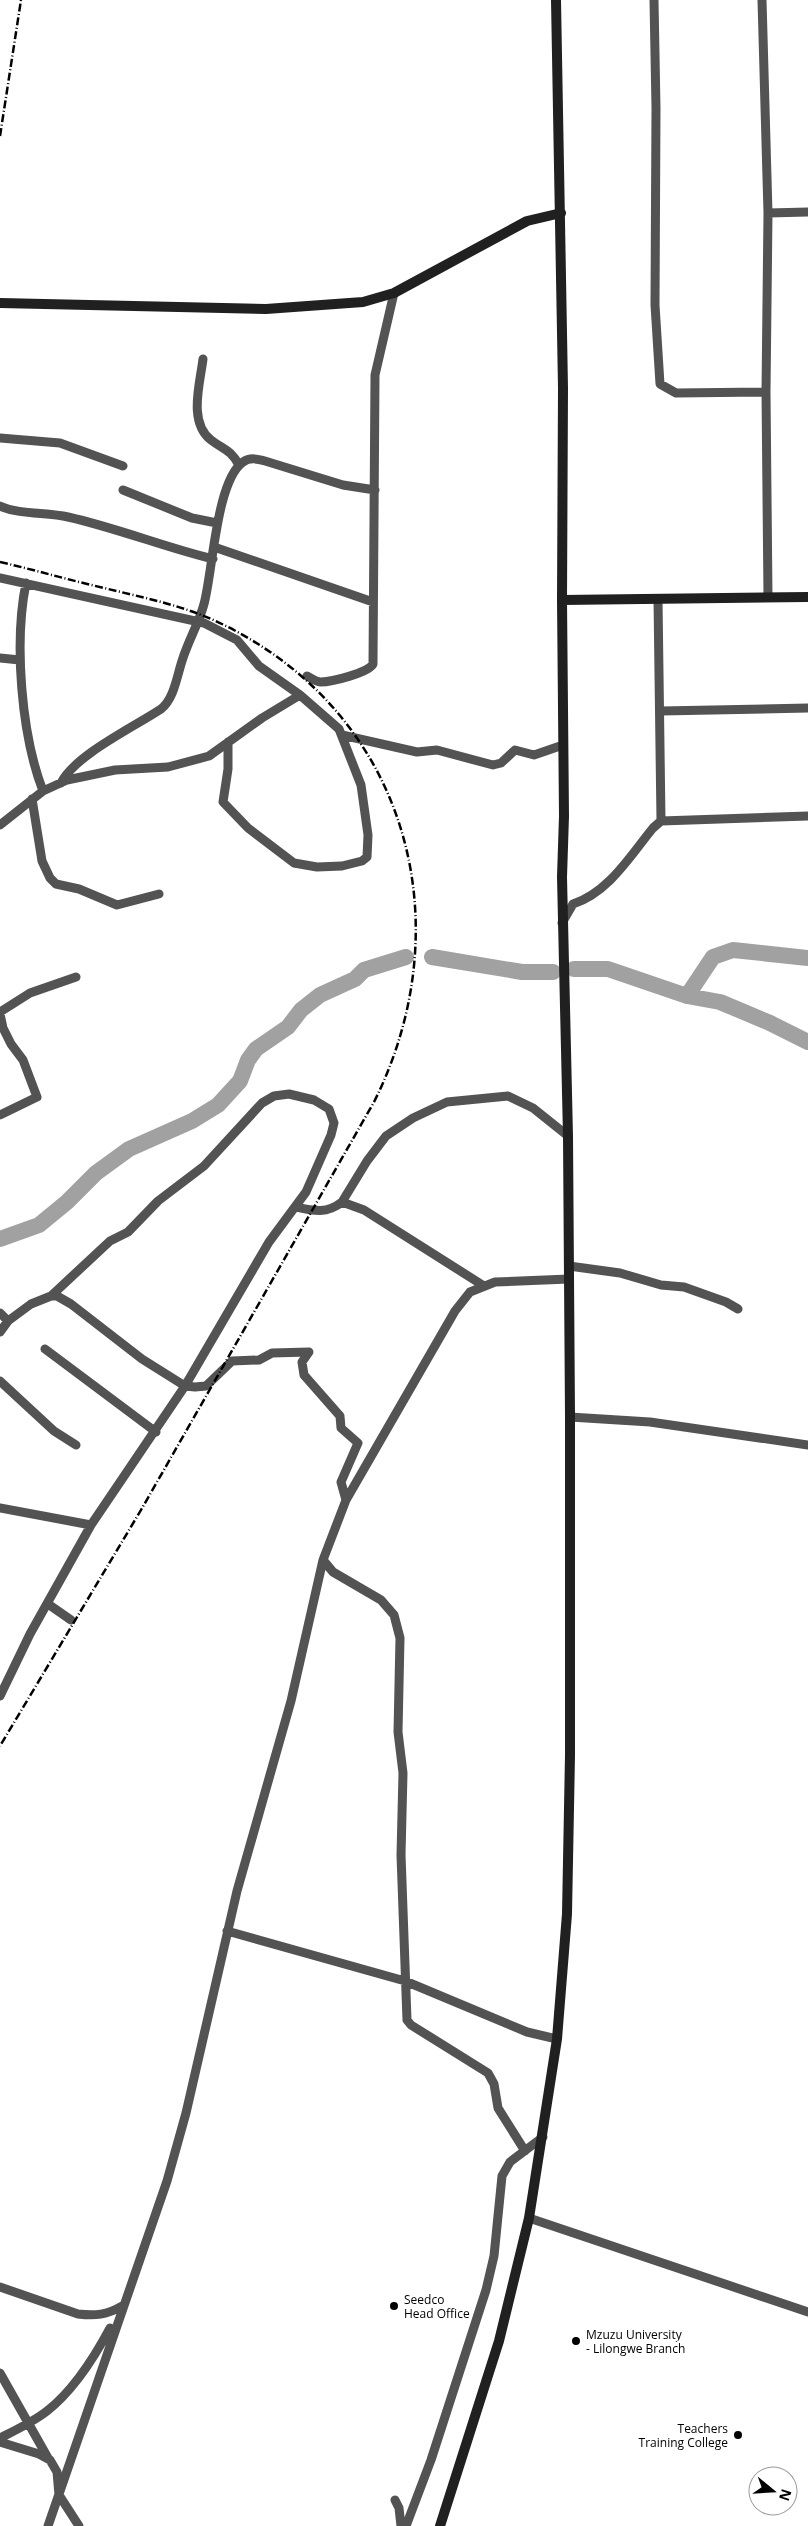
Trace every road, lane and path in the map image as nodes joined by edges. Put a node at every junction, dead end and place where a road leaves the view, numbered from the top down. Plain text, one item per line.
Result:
1 (556, 0) edge
2 (654, 0) edge
3 (762, 0) edge
4 (808, 212) edge
5 (561, 213) junction
6 (768, 213) junction
7 (394, 293) junction
8 (0, 303) edge
9 (203, 360) dead end
10 (766, 392) junction
11 (0, 438) edge
12 (240, 465) junction
13 (122, 466) dead end
14 (123, 490) dead end
15 (375, 490) junction
16 (0, 506) edge
17 (217, 523) junction
18 (214, 547) junction
19 (212, 559) junction
20 (0, 578) edge
21 (26, 583) junction
22 (768, 597) junction
23 (808, 597) edge
24 (658, 598) junction
25 (562, 600) junction
26 (373, 602) junction
27 (196, 622) junction
28 (0, 658) edge
29 (20, 660) junction
30 (306, 676) dead end
31 (300, 695) junction
32 (808, 708) edge
33 (661, 711) junction
34 (342, 735) junction
35 (228, 742) junction
36 (563, 745) junction
37 (60, 783) junction
38 (43, 791) junction
39 (32, 799) junction
40 (808, 816) edge
41 (661, 821) junction
42 (0, 825) edge
43 (159, 894) dead end
44 (562, 924) junction
45 (76, 977) dead end
46 (0, 1013) edge
47 (0, 1115) edge
48 (568, 1136) junction
49 (342, 1202) junction
50 (296, 1207) junction
51 (569, 1266) junction
52 (569, 1279) junction
53 (484, 1286) junction
54 (50, 1296) junction
55 (738, 1309) dead end
56 (0, 1314) edge
57 (8, 1321) junction
58 (0, 1332) edge
59 (45, 1349) dead end
60 (0, 1381) edge
61 (185, 1386) junction
62 (570, 1417) junction
63 (156, 1432) junction
64 (808, 1445) edge
65 (76, 1446) dead end
66 (346, 1500) junction
67 (0, 1508) edge
68 (91, 1525) junction
69 (322, 1560) junction
70 (48, 1604) junction
71 (71, 1620) dead end
72 (0, 1696) edge
73 (227, 1931) junction
74 (405, 1981) junction
75 (557, 2039) junction
76 (543, 2137) junction
77 (525, 2151) junction
78 (529, 2218) junction
79 (0, 2287) edge
80 (122, 2306) junction
81 (808, 2312) edge
82 (0, 2373) edge
83 (29, 2423) junction
84 (0, 2438) edge
85 (0, 2442) edge
86 (50, 2460) junction
87 (59, 2495) junction
88 (395, 2500) dead end
89 (48, 2526) edge
90 (79, 2526) edge
91 (401, 2526) edge
92 (406, 2526) edge
93 (440, 2526) edge

1 - 5 main road
2 - 10 street
3 - 6 street
4 - 6 street
5 - 7 main road
5 - 25 main road
6 - 10 street
7 - 8 main road
7 - 15 street
9 - 12 street
10 - 22 street
11 - 13 street
12 - 15 street
12 - 17 street
14 - 17 street
15 - 26 street
16 - 19 street
17 - 18 street
18 - 19 street
18 - 26 street
19 - 27 street
20 - 21 street
21 - 27 street
21 - 29 street
22 - 23 main road
22 - 24 main road
24 - 25 main road
24 - 33 street
25 - 36 main road
26 - 30 street
27 - 31 street
27 - 37 street
28 - 29 street
29 - 38 street
31 - 34 street
31 - 35 street
32 - 33 street
33 - 41 street
34 - 35 street
34 - 36 street
35 - 37 street
36 - 44 main road
37 - 38 street
38 - 39 street
39 - 42 street
39 - 43 street
40 - 41 street
41 - 44 street
44 - 48 main road
45 - 46 street
46 - 47 street
48 - 49 street
48 - 51 main road
49 - 50 street
49 - 53 street
50 - 54 street
50 - 61 street
51 - 52 main road
51 - 55 street
52 - 53 street
52 - 62 main road
53 - 66 street
54 - 57 street
54 - 61 street
56 - 57 street
57 - 58 street
59 - 63 street
60 - 65 street
61 - 63 street
61 - 66 street
62 - 64 street
62 - 75 main road
63 - 68 street
66 - 69 street
67 - 68 street
68 - 70 street
69 - 73 street
69 - 74 street
70 - 71 street
70 - 72 street
73 - 74 street
73 - 80 street
74 - 75 street
74 - 77 street
75 - 76 main road
76 - 77 street
76 - 78 main road
77 - 92 street
78 - 81 street
78 - 93 main road
79 - 80 street
80 - 83 street
80 - 87 street
82 - 83 street
83 - 84 street
83 - 86 street
85 - 86 street
86 - 87 street
87 - 89 street
87 - 90 street
88 - 91 street

